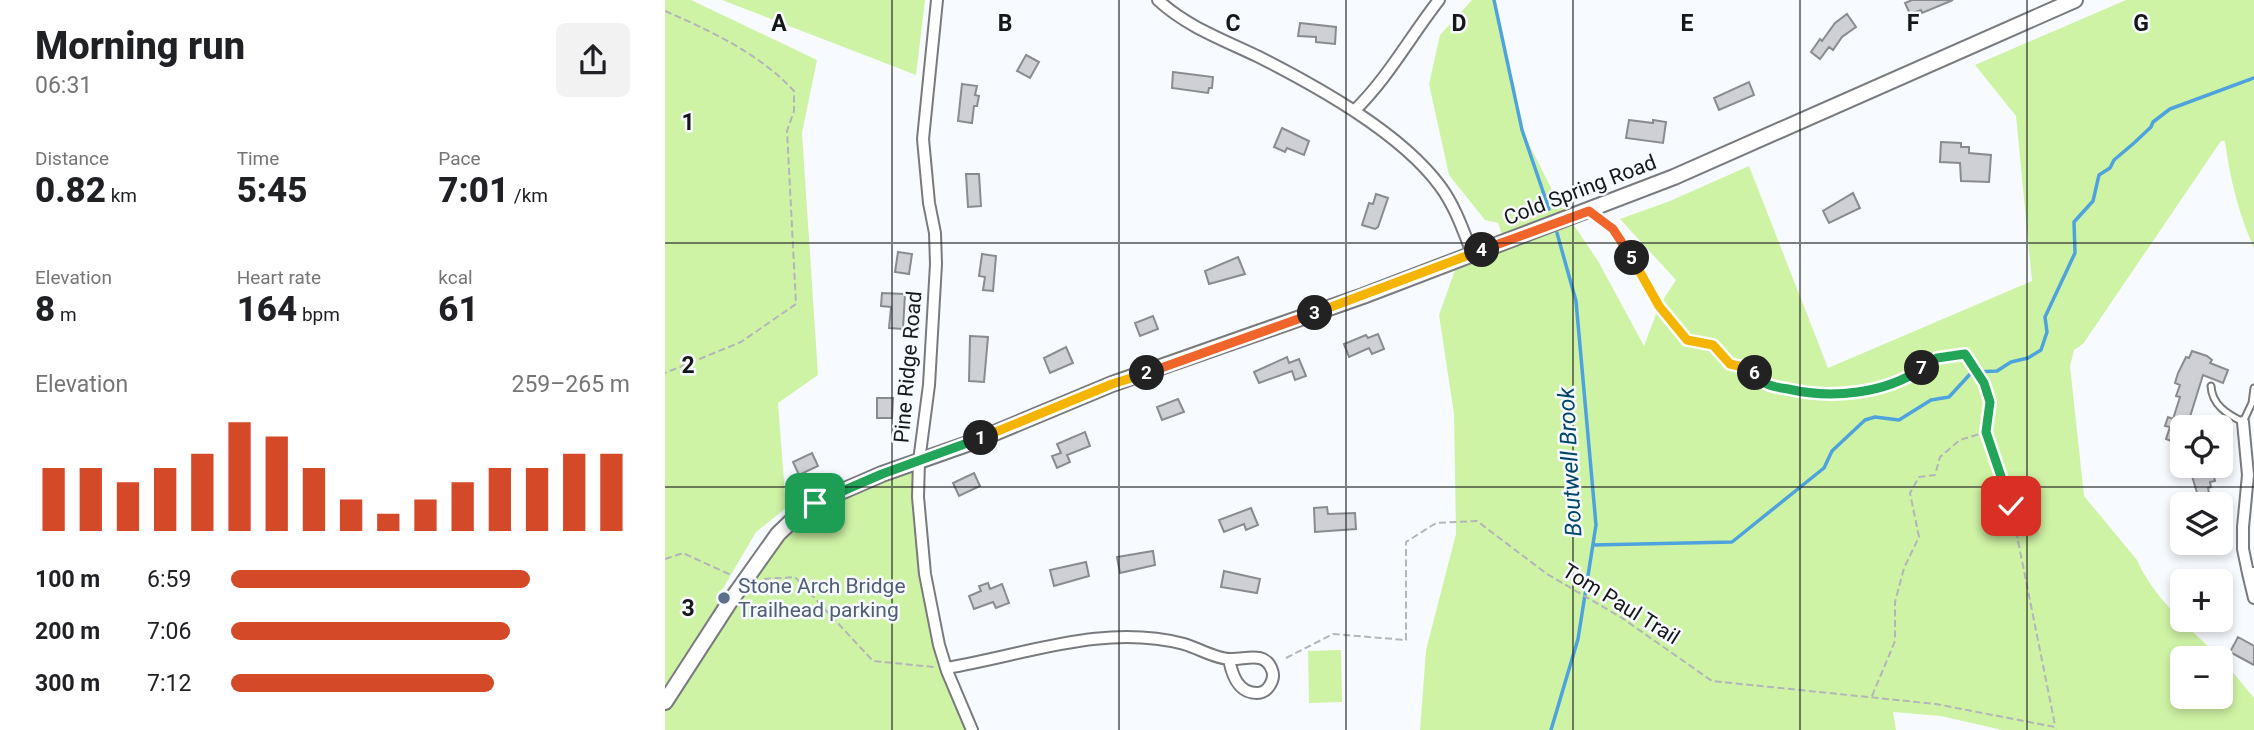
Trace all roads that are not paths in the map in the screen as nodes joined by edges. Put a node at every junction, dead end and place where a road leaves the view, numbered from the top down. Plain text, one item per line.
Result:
1 (937, 0) edge
2 (1158, 0) edge
3 (1439, 0) edge
4 (2075, 0) edge
5 (1354, 111) junction
6 (1472, 253) junction
7 (2211, 386) dead end
8 (2254, 388) edge
9 (2243, 422) junction
10 (919, 461) junction
11 (2251, 491) edge
12 (2251, 573) edge
13 (2254, 598) edge
14 (1229, 659) dead end
15 (946, 668) junction
16 (665, 702) edge
17 (972, 730) edge

1 - 10 street, Pine Ridge Road
2 - 5 street
3 - 5 street
4 - 6 street, Cold Spring Road
5 - 6 street
6 - 10 street, Cold Spring Road
7 - 9 lane
8 - 9 lane
9 - 11 street
10 - 15 street, Pine Ridge Road
10 - 16 street, Cold Spring Road
11 - 12 street
12 - 13 street
14 - 15 street
15 - 17 street, Pine Ridge Road

